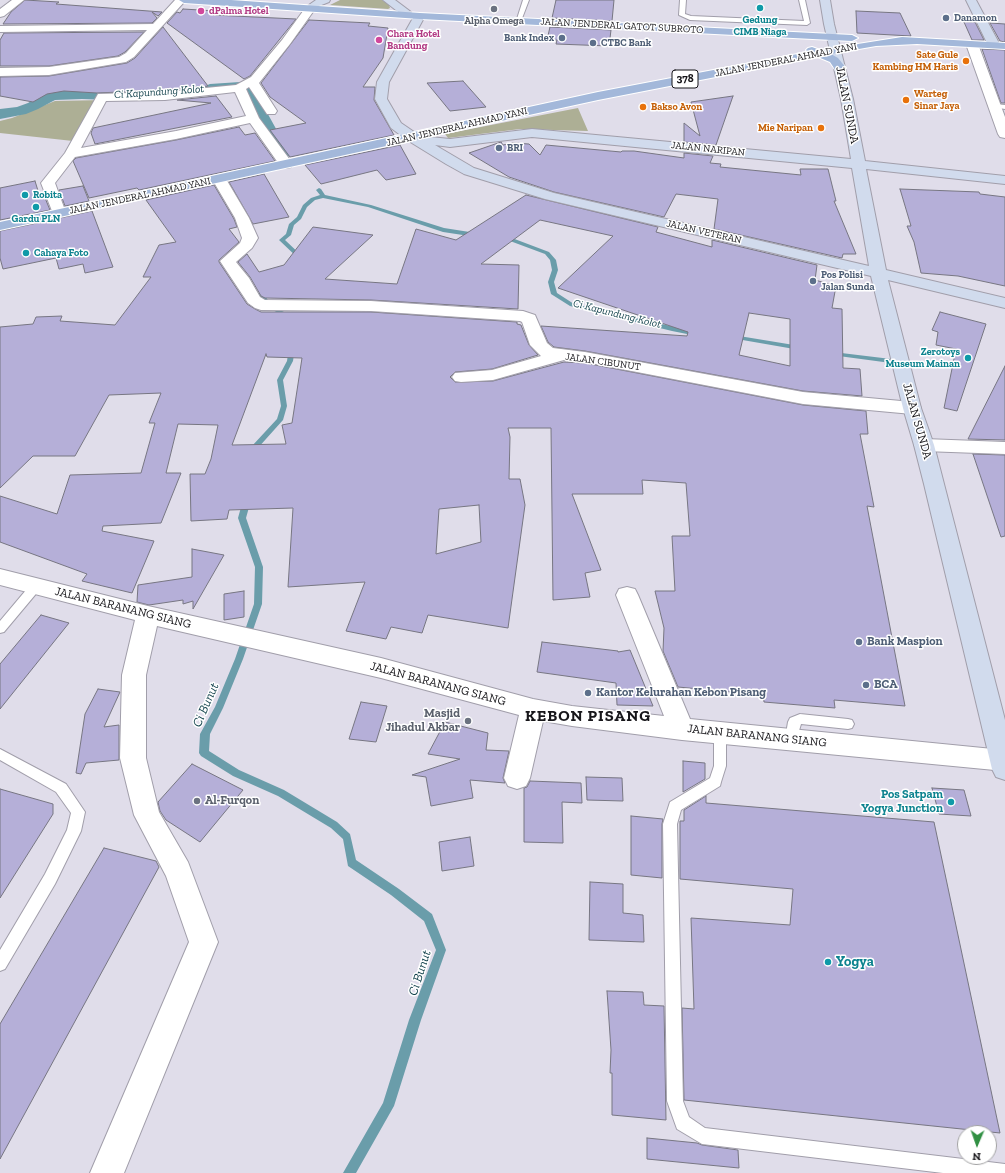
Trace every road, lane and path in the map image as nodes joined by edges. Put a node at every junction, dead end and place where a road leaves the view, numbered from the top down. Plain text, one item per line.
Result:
1 (19, 0) edge
2 (182, 0) edge
3 (325, 0) edge
4 (388, 0) edge
5 (401, 0) edge
6 (526, 0) edge
7 (683, 0) edge
8 (802, 0) edge
9 (825, 0) edge
10 (971, 0) edge
11 (310, 9) junction
12 (0, 14) edge
13 (415, 16) junction
14 (727, 20) junction
15 (518, 21) junction
16 (157, 27) junction
17 (0, 29) edge
18 (676, 29) junction
19 (732, 32) junction
20 (754, 33) junction
21 (832, 37) junction
22 (916, 41) junction
23 (972, 44) junction
24 (1000, 46) edge
25 (836, 50) junction
26 (819, 53) junction
27 (772, 62) junction
28 (841, 71) junction
29 (0, 72) edge
30 (245, 86) junction
31 (1000, 107) edge
32 (271, 111) dead end
33 (253, 118) junction
34 (1005, 134) edge
35 (412, 137) junction
36 (71, 154) junction
37 (286, 164) junction
38 (858, 164) junction
39 (219, 179) junction
40 (1005, 180) edge
41 (59, 213) junction
42 (0, 226) edge
43 (878, 272) junction
44 (1005, 304) edge
45 (559, 356) junction
46 (461, 377) dead end
47 (912, 408) junction
48 (924, 445) junction
49 (1005, 448) edge
50 (0, 578) edge
51 (36, 586) junction
52 (627, 595) dead end
53 (148, 615) junction
54 (0, 628) edge
55 (533, 709) junction
56 (848, 724) dead end
57 (682, 729) junction
58 (720, 733) junction
59 (791, 740) junction
60 (0, 754) edge
61 (1004, 765) edge
62 (516, 778) dead end
63 (0, 964) edge
64 (1005, 1172) edge
65 (107, 1173) edge

1 - 12 street
2 - 11 main road, JALAN JENDERAL GATOT SUBROTO
2 - 16 street
3 - 11 street
4 - 13 street
5 - 13 main road
6 - 15 lane
7 - 14 lane
8 - 14 lane
9 - 21 street, JALAN SUNDA
10 - 24 street
11 - 13 main road, JALAN JENDERAL GATOT SUBROTO
11 - 30 street
13 - 15 main road, JALAN JENDERAL GATOT SUBROTO
13 - 35 street, JALAN VETERAN
14 - 18 lane
15 - 18 main road, JALAN JENDERAL GATOT SUBROTO
16 - 17 street
16 - 29 street
18 - 19 main road, JALAN JENDERAL GATOT SUBROTO
19 - 20 main road, JALAN JENDERAL GATOT SUBROTO
19 - 27 main road
20 - 21 main road, JALAN JENDERAL GATOT SUBROTO
20 - 26 main road
21 - 22 main road, JALAN JENDERAL GATOT SUBROTO
21 - 25 street, JALAN SUNDA
22 - 23 main road
22 - 25 main road, JALAN JENDERAL AHMAD YANI
23 - 24 main road
23 - 31 street
25 - 26 main road, JALAN JENDERAL AHMAD YANI
25 - 28 street, JALAN SUNDA
26 - 27 main road, JALAN JENDERAL AHMAD YANI
26 - 28 main road
27 - 28 main road
27 - 35 main road, JALAN JENDERAL AHMAD YANI / 378
28 - 38 street, JALAN SUNDA
30 - 32 street
30 - 33 street
30 - 36 street
31 - 34 street
33 - 36 street
33 - 37 street
35 - 37 main road, JALAN JENDERAL AHMAD YANI
35 - 38 street, JALAN NARIPAN
35 - 43 street, JALAN VETERAN
36 - 41 street
37 - 39 main road, JALAN JENDERAL AHMAD YANI
38 - 40 street, JALAN NARIPAN
38 - 43 street, JALAN SUNDA
39 - 41 main road, JALAN JENDERAL AHMAD YANI
39 - 45 street, JALAN CIBUNUT
41 - 42 main road, JALAN JENDERAL AHMAD YANI
43 - 44 street, JALAN VETERAN
43 - 47 street, JALAN SUNDA
45 - 46 street
45 - 47 street, JALAN CIBUNUT
47 - 48 street, JALAN SUNDA
48 - 49 street
48 - 61 street, JALAN SUNDA
50 - 51 street, JALAN BARANANG SIANG
51 - 53 street, JALAN BARANANG SIANG
51 - 54 lane
52 - 57 street
53 - 55 street, JALAN BARANANG SIANG
53 - 65 street
55 - 57 street, JALAN BARANANG SIANG
55 - 62 street
56 - 59 lane
57 - 58 street, JALAN BARANANG SIANG
58 - 59 street, JALAN BARANANG SIANG
58 - 64 lane
59 - 61 street, JALAN BARANANG SIANG
60 - 63 lane

